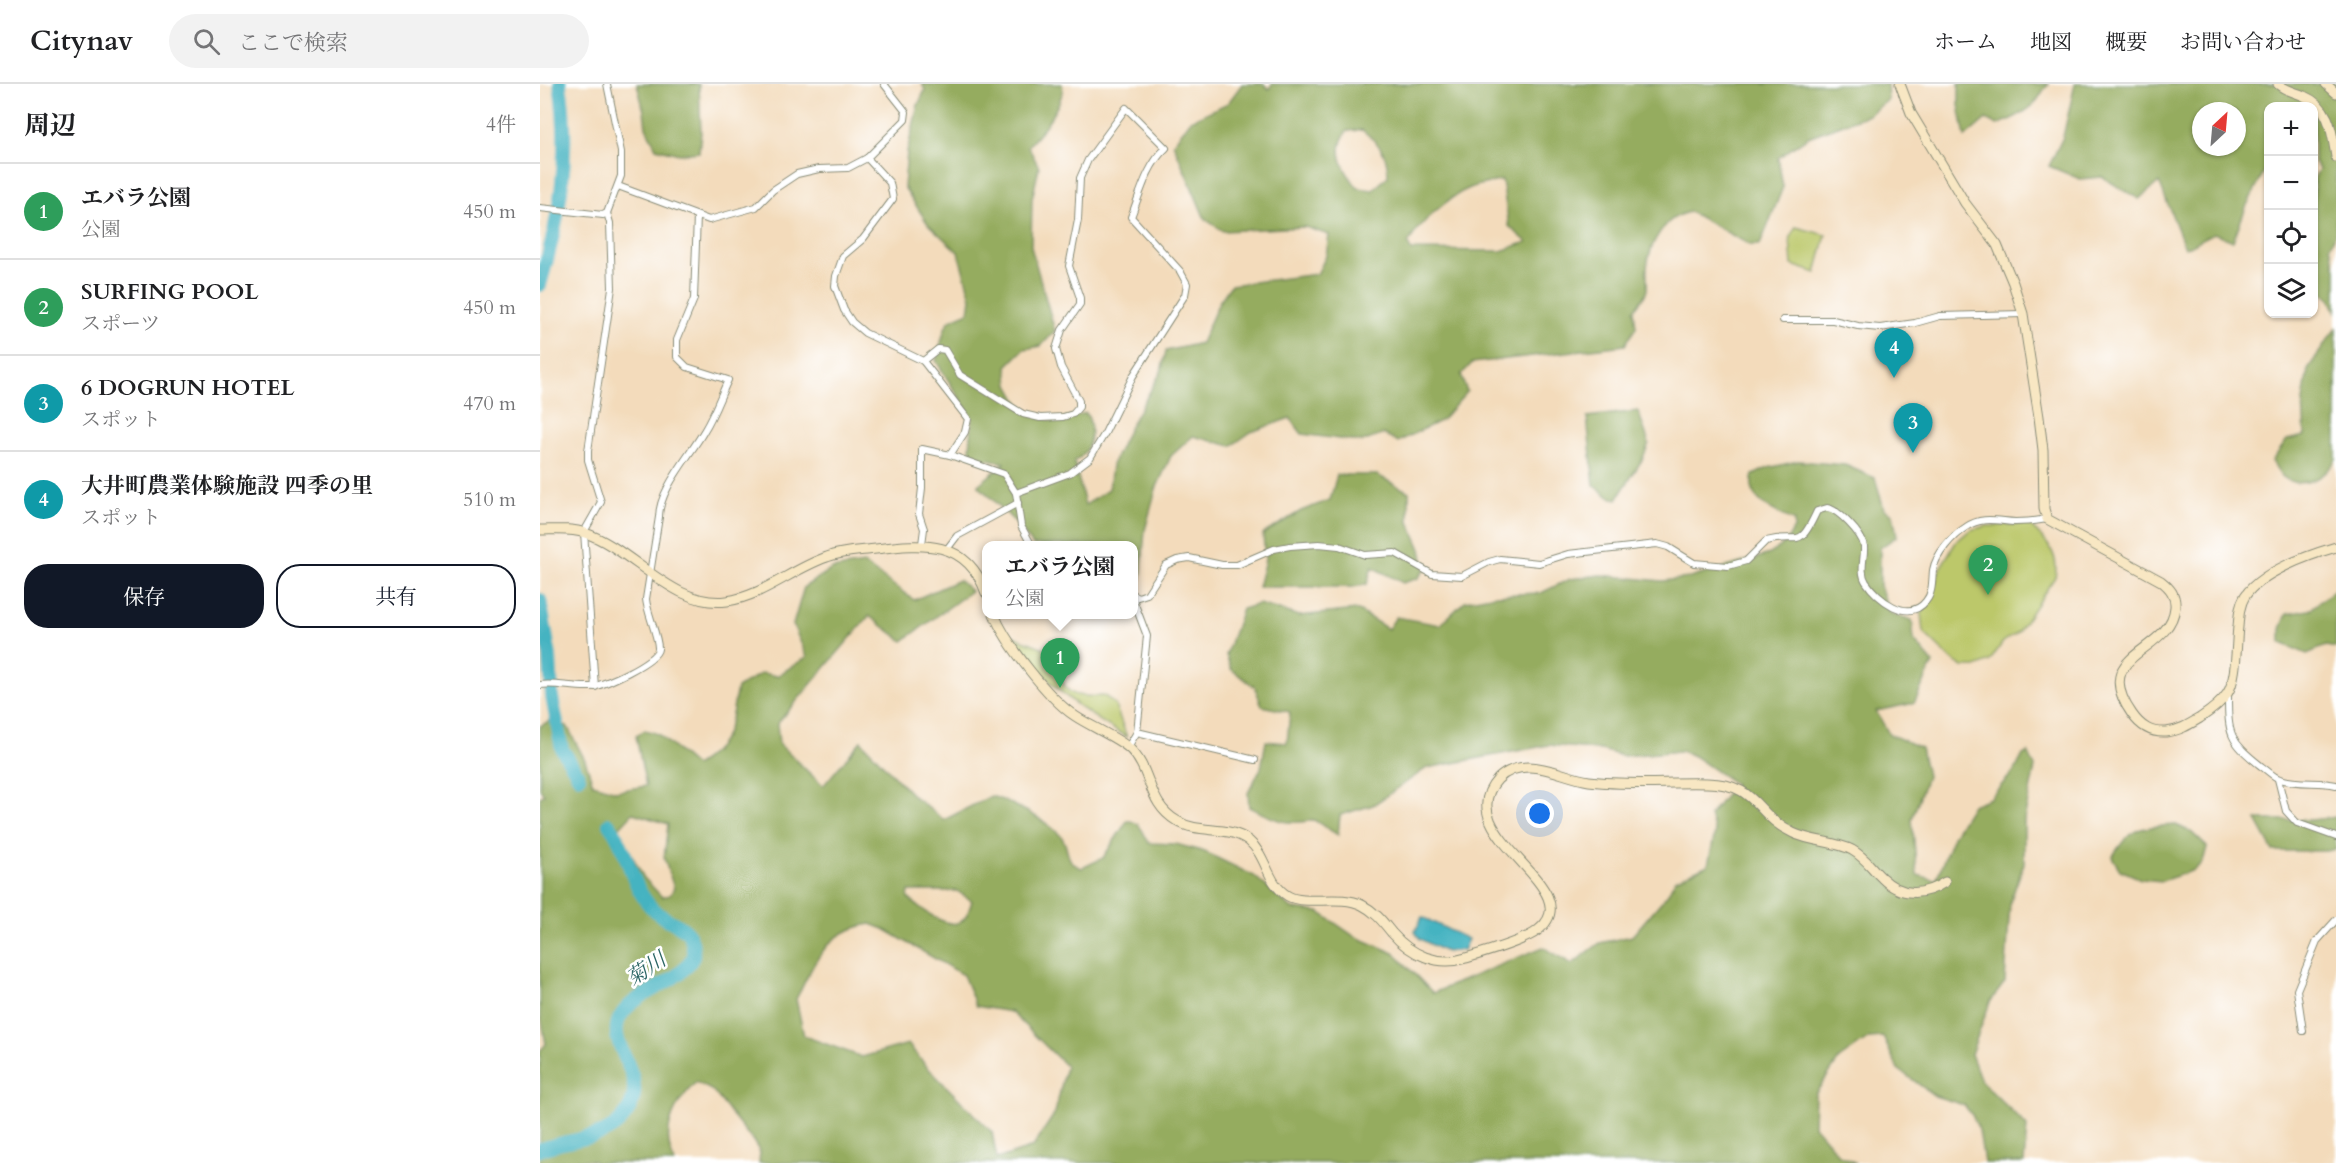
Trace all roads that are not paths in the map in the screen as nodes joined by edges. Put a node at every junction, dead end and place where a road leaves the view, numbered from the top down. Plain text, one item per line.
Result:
1 (607, 84) edge
2 (884, 84) edge
3 (1900, 84) edge
4 (2278, 84) edge
5 (2326, 84) edge
6 (2336, 93) edge
7 (2336, 157) edge
8 (867, 158) junction
9 (618, 186) junction
10 (540, 208) edge
11 (608, 213) junction
12 (697, 216) junction
13 (2023, 314) junction
14 (1783, 320) dead end
15 (923, 361) junction
16 (950, 455) junction
17 (1016, 493) junction
18 (1018, 503) junction
19 (2046, 519) junction
20 (540, 530) edge
21 (584, 532) junction
22 (1030, 541) edge
23 (922, 544) junction
24 (2336, 547) edge
25 (946, 549) junction
26 (651, 572) junction
27 (982, 583) edge
28 (1138, 597) edge
29 (1138, 612) edge
30 (996, 619) edge
31 (544, 684) edge
32 (595, 687) junction
33 (2228, 694) junction
34 (1137, 732) junction
35 (1128, 747) junction
36 (1255, 760) dead end
37 (2278, 779) junction
38 (2336, 785) edge
39 (2336, 837) edge
40 (1945, 882) dead end
41 (2336, 920) edge
42 (2302, 1031) dead end

1 - 9 street
2 - 8 street
3 - 13 street
4 - 7 street
5 - 6 street
8 - 12 street
8 - 15 street
9 - 11 street
9 - 12 street
10 - 11 street
11 - 21 street
12 - 26 street
13 - 14 street
13 - 19 street
15 - 16 street
15 - 17 street
16 - 17 street
16 - 23 street
17 - 18 street
18 - 22 street
18 - 25 street
19 - 28 street
19 - 33 street
20 - 21 street
21 - 26 street
21 - 32 street
23 - 25 street
23 - 26 street
24 - 33 street
25 - 27 street
26 - 32 street
29 - 34 street
30 - 35 street
31 - 32 street
33 - 37 street
34 - 35 street
34 - 36 street
35 - 40 street
37 - 38 street
37 - 39 street
41 - 42 street

